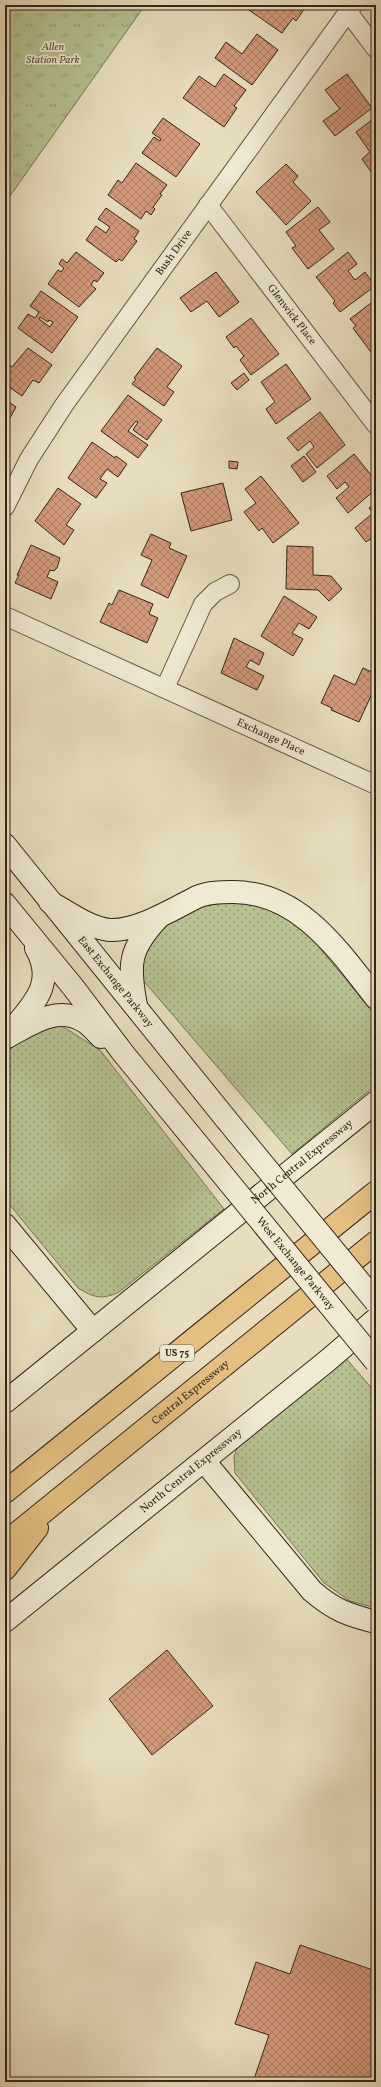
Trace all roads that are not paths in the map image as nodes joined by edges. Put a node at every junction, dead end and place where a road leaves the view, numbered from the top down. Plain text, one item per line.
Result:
1 (350, 8) edge
2 (376, 48) edge
3 (208, 205) junction
4 (376, 425) edge
5 (5, 506) edge
6 (230, 584) dead end
7 (5, 616) edge
8 (165, 688) junction
9 (376, 785) edge
10 (5, 845) edge
11 (50, 902) junction
12 (5, 904) edge
13 (162, 914) junction
14 (21, 923) junction
15 (376, 998) edge
16 (137, 1006) junction
17 (5, 1038) edge
18 (123, 1053) junction
19 (376, 1102) edge
20 (376, 1192) edge
21 (5, 1226) edge
22 (376, 1242) edge
23 (376, 1302) edge
24 (376, 1320) edge
25 (93, 1331) junction
26 (376, 1362) edge
27 (5, 1402) edge
28 (204, 1461) junction
29 (5, 1492) edge
30 (59, 1498) junction
31 (5, 1543) edge
32 (5, 1570) edge
33 (5, 1621) edge
34 (376, 1622) edge

1 - 2 street
1 - 3 street, Bush Drive
3 - 4 street, Glenwick Place
3 - 5 street, Bush Drive
6 - 8 street
7 - 8 street, Exchange Place
8 - 9 street, Exchange Place
10 - 11 main road, East Exchange Parkway
11 - 13 main road
11 - 16 main road, East Exchange Parkway
12 - 14 main road
13 - 15 main road
13 - 16 main road
14 - 17 main road
14 - 18 main road
16 - 23 main road, East Exchange Parkway, bridge
17 - 18 main road
18 - 26 main road, West Exchange Parkway, bridge
19 - 25 main road, North Central Expressway
20 - 29 highway, US 75
21 - 25 main road
22 - 30 highway, Central Expressway
24 - 28 main road, North Central Expressway
25 - 27 main road, North Central Expressway
28 - 33 main road, North Central Expressway
28 - 34 main road
30 - 31 highway, Central Expressway
30 - 32 highway

